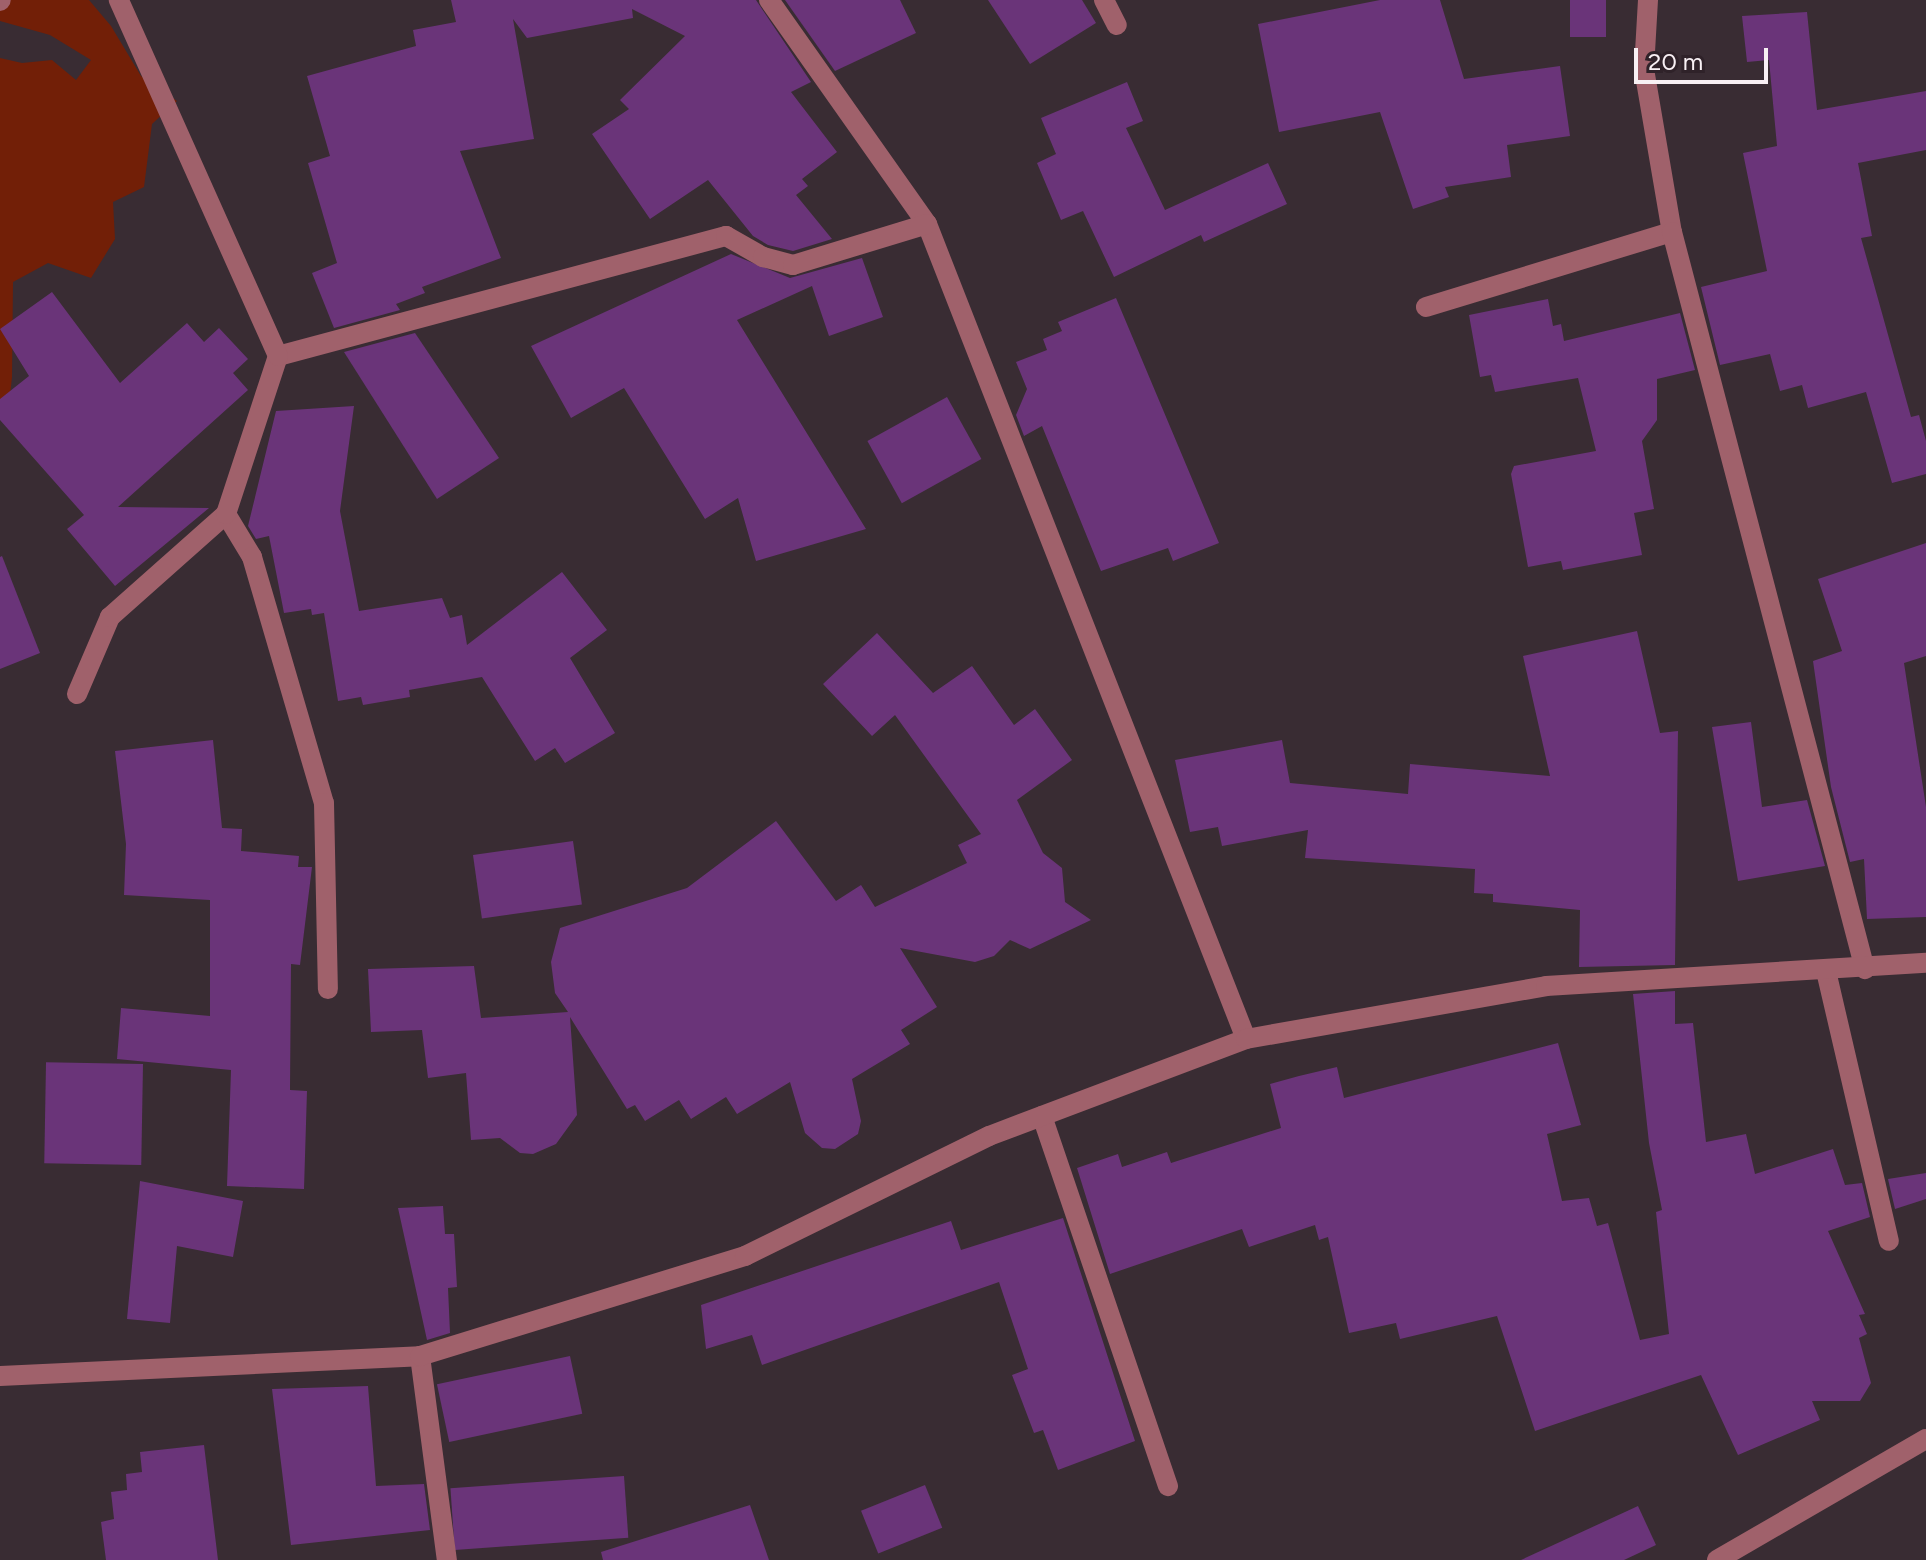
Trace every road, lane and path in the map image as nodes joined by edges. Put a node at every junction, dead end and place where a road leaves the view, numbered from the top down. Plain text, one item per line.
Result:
1 (119, 0) edge
2 (769, 0) edge
3 (1104, 0) edge
4 (1648, 0) edge
5 (1117, 25) dead end
6 (927, 224) junction
7 (1672, 232) junction
8 (1426, 307) dead end
9 (278, 356) junction
10 (226, 514) junction
11 (77, 694) dead end
12 (1926, 963) edge
13 (1865, 969) junction
14 (1826, 971) junction
15 (328, 989) dead end
16 (1246, 1039) junction
17 (1042, 1116) junction
18 (1889, 1241) dead end
19 (420, 1356) junction
20 (0, 1376) edge
21 (1926, 1439) edge
22 (1168, 1486) dead end
23 (447, 1560) edge
24 (1717, 1560) edge

1 - 9 street
2 - 6 street
3 - 5 street
4 - 7 street
6 - 9 street
6 - 16 street
7 - 8 street
7 - 13 street
9 - 10 street
10 - 11 street
10 - 15 street
12 - 13 street
13 - 14 street
14 - 16 street
14 - 18 street
16 - 17 street
17 - 19 street
17 - 22 street
19 - 20 street
19 - 23 street
21 - 24 street

